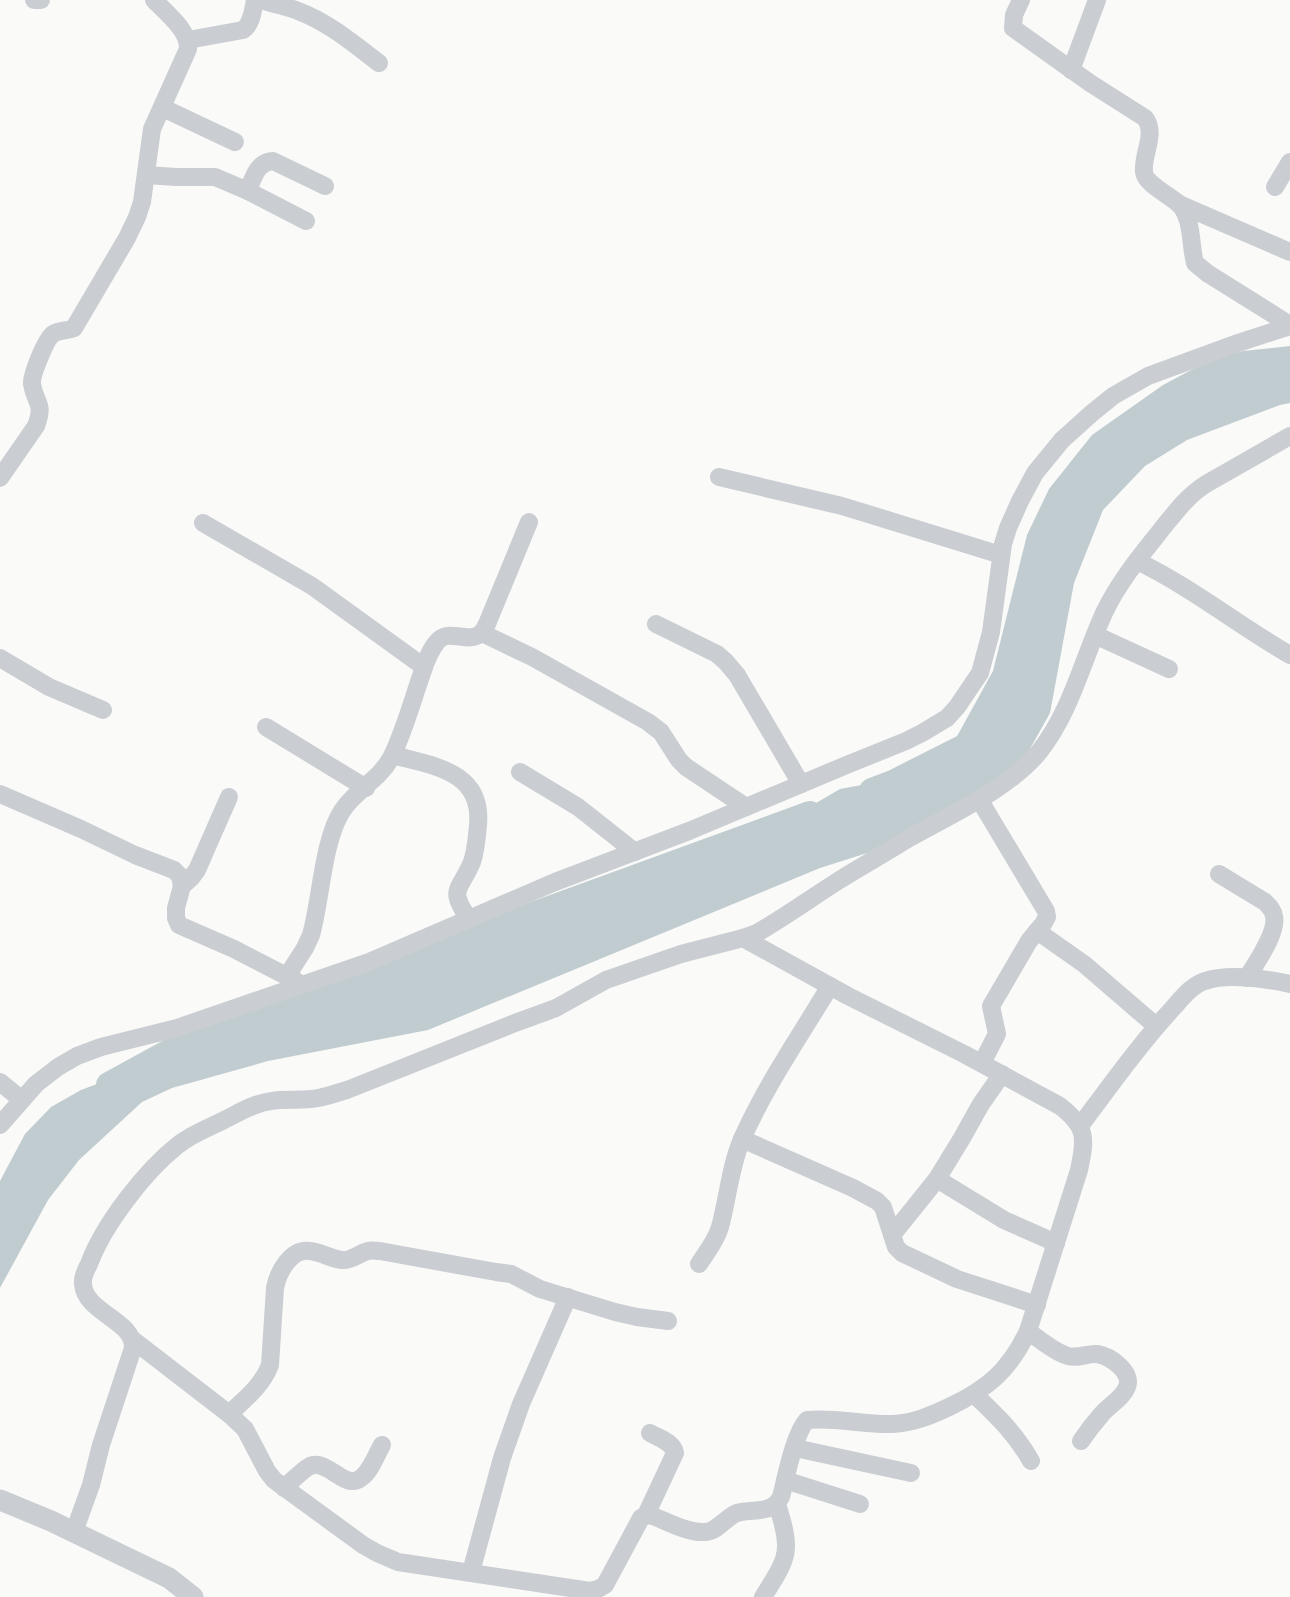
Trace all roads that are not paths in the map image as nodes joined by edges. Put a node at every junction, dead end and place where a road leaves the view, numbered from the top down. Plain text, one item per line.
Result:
1 (34, 0) edge
2 (41, 0) edge
3 (154, 0) edge
4 (258, 0) edge
5 (1021, 0) edge
6 (1097, 0) edge
7 (188, 40) junction
8 (379, 63) dead end
9 (1071, 70) junction
10 (163, 108) junction
11 (235, 142) dead end
12 (1290, 162) edge
13 (146, 175) junction
14 (325, 186) dead end
15 (1275, 187) dead end
16 (248, 191) junction
17 (1179, 204) junction
18 (306, 222) dead end
19 (1290, 252) edge
20 (1290, 326) edge
21 (1290, 436) edge
22 (719, 477) dead end
23 (0, 478) edge
24 (529, 522) dead end
25 (203, 523) dead end
26 (1001, 555) junction
27 (1138, 561) junction
28 (656, 624) dead end
29 (482, 633) junction
30 (1095, 635) junction
31 (1290, 655) edge
32 (0, 658) edge
33 (424, 667) junction
34 (1169, 669) dead end
35 (103, 710) dead end
36 (266, 727) dead end
37 (393, 755) junction
38 (520, 772) dead end
39 (801, 784) junction
40 (366, 788) junction
41 (0, 794) edge
42 (229, 797) dead end
43 (979, 799) junction
44 (746, 807) junction
45 (635, 852) junction
46 (1219, 874) dead end
47 (182, 886) junction
48 (469, 920) junction
49 (1037, 932) junction
50 (743, 938) junction
51 (1247, 978) junction
52 (295, 980) junction
53 (1290, 984) edge
54 (831, 986) junction
55 (1156, 1026) junction
56 (982, 1063) junction
57 (1002, 1074) junction
58 (0, 1082) edge
59 (22, 1100) junction
60 (0, 1125) edge
61 (1080, 1126) junction
62 (742, 1139) junction
63 (937, 1180) junction
64 (892, 1235) junction
65 (1056, 1243) junction
66 (699, 1264) dead end
67 (568, 1297) junction
68 (1037, 1305) junction
69 (668, 1321) dead end
70 (1028, 1331) junction
71 (133, 1340) junction
72 (975, 1395) junction
73 (229, 1414) junction
74 (650, 1433) dead end
75 (1081, 1441) dead end
76 (382, 1445) dead end
77 (794, 1448) junction
78 (1031, 1461) dead end
79 (911, 1473) dead end
80 (785, 1480) junction
81 (284, 1488) junction
82 (0, 1500) edge
83 (777, 1504) junction
84 (860, 1504) dead end
85 (646, 1515) junction
86 (74, 1532) junction
87 (471, 1572) junction
88 (545, 1591) edge
89 (193, 1597) edge
90 (763, 1597) edge

1 - 2 street
3 - 7 street
4 - 7 street
4 - 8 street
5 - 9 street
6 - 9 street
7 - 10 street
9 - 17 street
10 - 11 street
10 - 13 street
12 - 15 street
13 - 16 street
13 - 23 street
14 - 16 street
16 - 18 street
17 - 19 street
17 - 20 street
20 - 26 street
21 - 27 street
22 - 26 street
24 - 29 street
25 - 33 street
26 - 39 street
27 - 30 street
27 - 31 street
28 - 39 street
29 - 33 street
29 - 44 street
30 - 34 street
30 - 43 street
32 - 35 street
33 - 37 street
36 - 40 street
37 - 40 street
37 - 48 street
38 - 45 street
39 - 44 street
40 - 52 street
41 - 47 street
42 - 47 street
43 - 49 street
43 - 50 street
44 - 45 street
45 - 48 street
46 - 51 street
47 - 52 street
48 - 52 street
49 - 55 street
49 - 56 street
50 - 54 street
50 - 71 street
51 - 53 street
51 - 55 street
52 - 59 street
54 - 56 street
54 - 62 street
55 - 61 street
56 - 57 street
57 - 61 street
57 - 63 street
58 - 59 street
59 - 60 street
61 - 65 street
62 - 64 street
62 - 66 street
63 - 64 street
63 - 65 street
64 - 68 street
65 - 68 street
67 - 69 street
67 - 73 street
67 - 87 street
68 - 70 street
70 - 72 street
70 - 75 street
71 - 73 street
71 - 86 street
72 - 77 street
72 - 78 street
73 - 81 street
74 - 85 street
76 - 81 street
77 - 79 street
77 - 80 street
80 - 83 street
80 - 84 street
81 - 87 street
82 - 86 street
83 - 85 street
83 - 90 street
85 - 88 street
86 - 89 street
87 - 88 street

